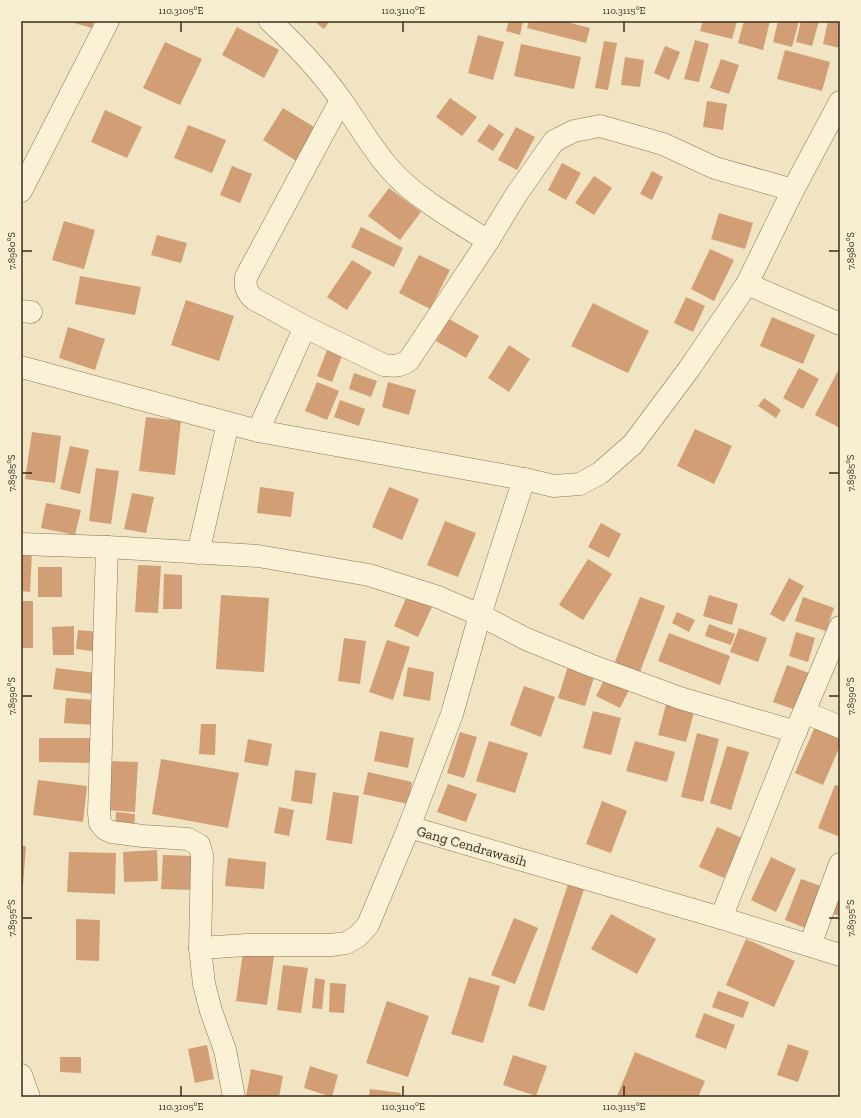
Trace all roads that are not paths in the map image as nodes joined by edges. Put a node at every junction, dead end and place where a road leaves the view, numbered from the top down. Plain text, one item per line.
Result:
1 (108, 21) edge
2 (270, 21) edge
3 (341, 100) junction
4 (840, 102) edge
5 (21, 190) edge
6 (793, 190) junction
7 (488, 241) junction
8 (747, 284) junction
9 (840, 324) edge
10 (305, 327) junction
11 (21, 367) edge
12 (228, 423) junction
13 (258, 431) junction
14 (524, 479) junction
15 (21, 544) edge
16 (107, 547) junction
17 (198, 553) junction
18 (480, 615) junction
19 (840, 627) edge
20 (804, 712) junction
21 (840, 727) edge
22 (796, 732) junction
23 (409, 827) junction
24 (840, 864) edge
25 (721, 918) junction
26 (810, 945) junction
27 (200, 948) junction
28 (840, 955) edge
29 (21, 1075) edge
30 (29, 1097) edge
31 (234, 1097) edge

1 - 5 street
2 - 3 street
3 - 7 street
3 - 10 street
4 - 6 street
6 - 7 street
6 - 8 street
7 - 10 street
8 - 9 street
8 - 14 street
10 - 13 street
11 - 12 street
12 - 13 street
12 - 17 street
13 - 14 street
14 - 18 street, Gang Cendrawasih
15 - 16 street
16 - 17 street
16 - 27 street
17 - 18 street
18 - 22 street
18 - 23 street, Gang Cendrawasih
19 - 20 street
20 - 21 street
20 - 22 street
22 - 25 street
23 - 25 street, Gang Cendrawasih
23 - 27 street
24 - 26 street
25 - 26 street, Gang Cendrawasih
26 - 28 street, Gang Cendrawasih
27 - 31 street
29 - 30 street

